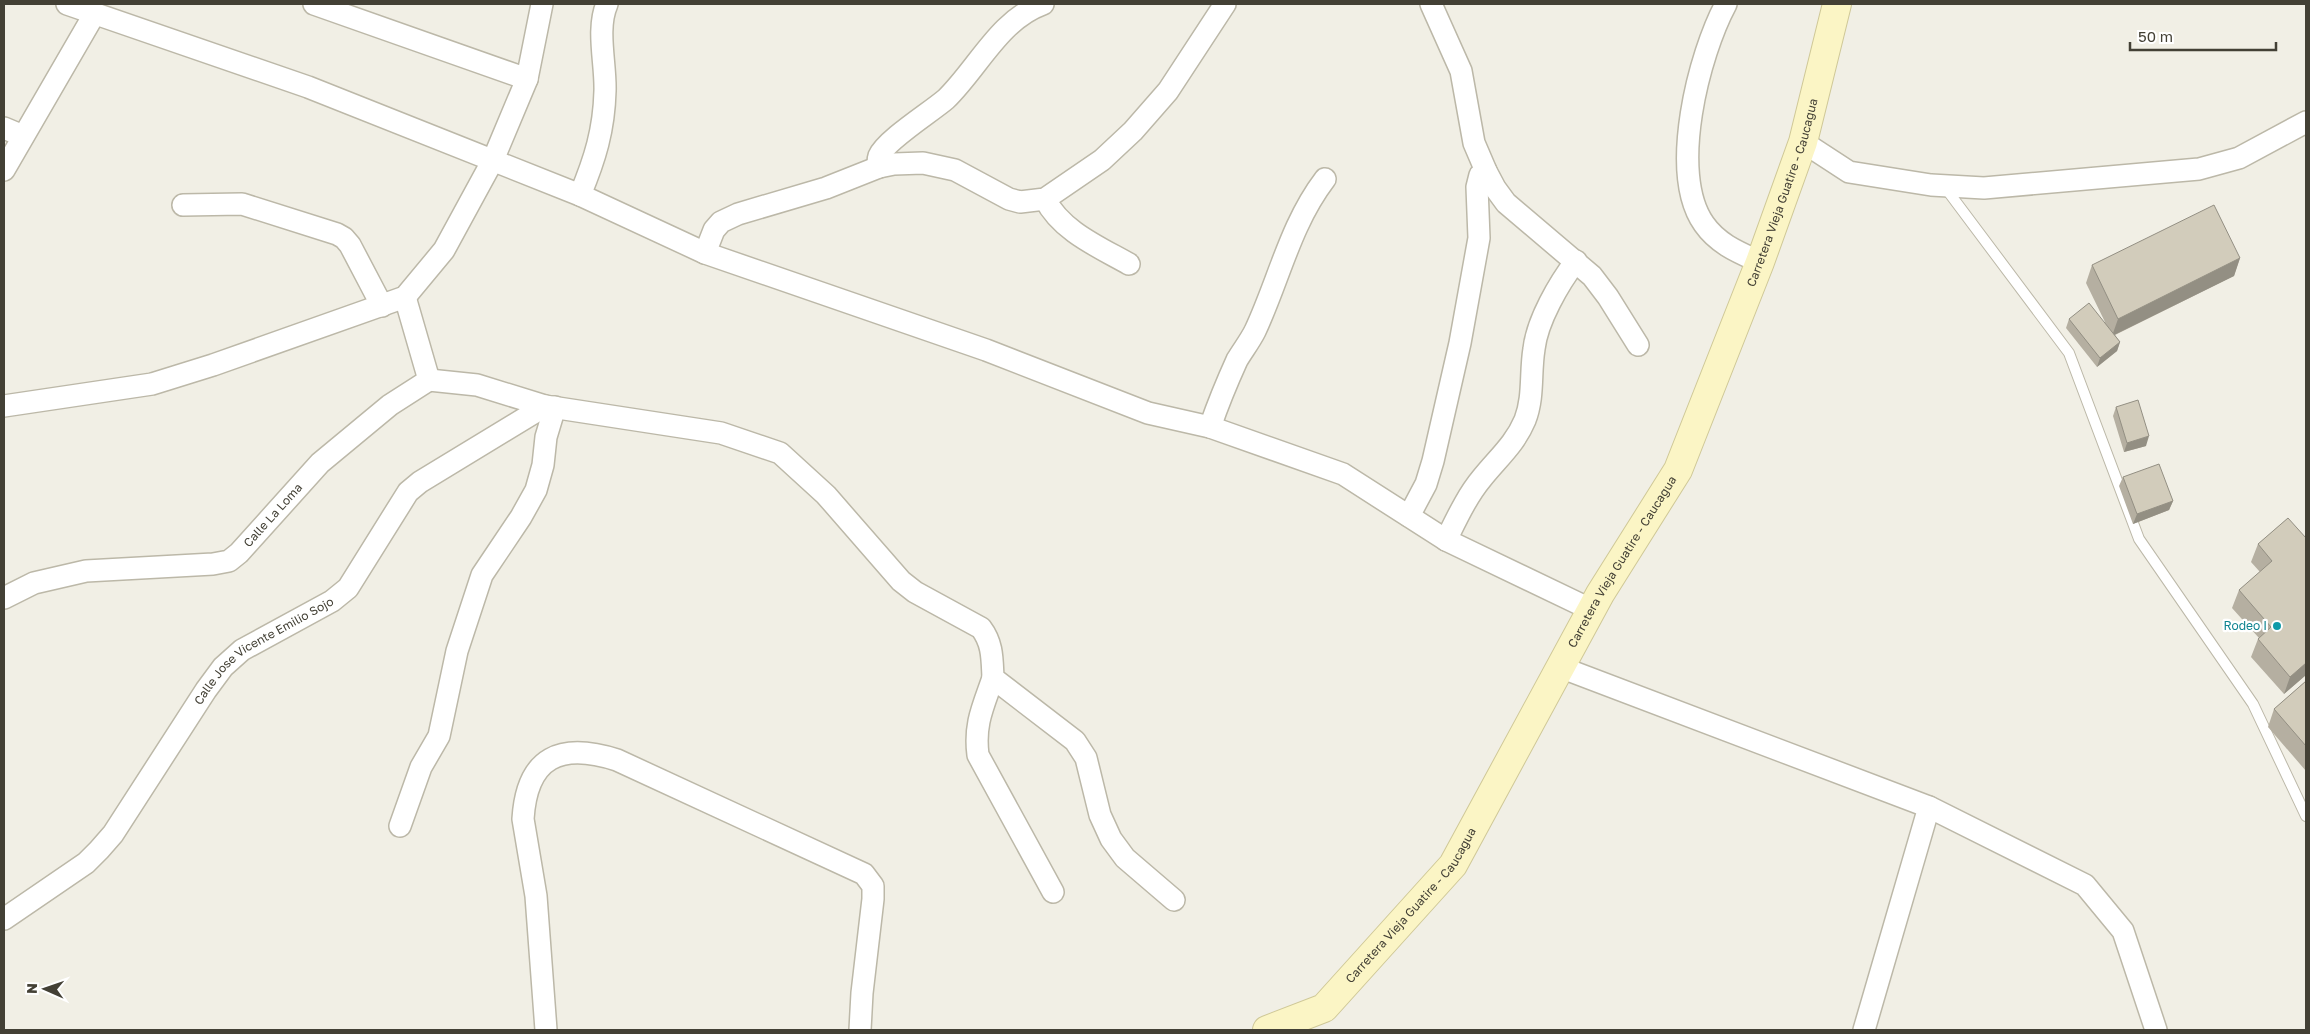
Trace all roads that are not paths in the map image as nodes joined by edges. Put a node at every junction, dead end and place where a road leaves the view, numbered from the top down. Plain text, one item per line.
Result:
1 (67, 4) edge
2 (314, 4) edge
3 (542, 4) edge
4 (607, 4) edge
5 (1043, 4) edge
6 (1225, 4) edge
7 (1431, 4) edge
8 (1726, 4) edge
9 (1837, 4) edge
10 (95, 13) junction
11 (527, 79) junction
12 (2306, 122) edge
13 (4, 128) edge
14 (23, 136) junction
15 (1803, 142) junction
16 (493, 160) junction
17 (880, 167) junction
18 (4, 170) edge
19 (1486, 171) junction
20 (1326, 179) dead end
21 (1944, 186) junction
22 (580, 195) junction
23 (1045, 199) junction
24 (183, 205) dead end
25 (705, 252) junction
26 (1576, 261) junction
27 (1760, 262) junction
28 (1129, 264) dead end
29 (405, 297) junction
30 (382, 306) junction
31 (1638, 345) dead end
32 (429, 380) junction
33 (4, 406) edge
34 (550, 406) junction
35 (1210, 427) junction
36 (1409, 516) junction
37 (1446, 540) junction
38 (4, 598) edge
39 (1592, 610) junction
40 (1560, 667) junction
41 (993, 678) junction
42 (1929, 807) junction
43 (2306, 816) edge
44 (400, 826) dead end
45 (1054, 892) dead end
46 (1174, 900) dead end
47 (4, 919) edge
48 (546, 1030) edge
49 (860, 1030) edge
50 (1267, 1030) edge
51 (1864, 1030) edge
52 (2156, 1030) edge

1 - 10 street
2 - 11 street
3 - 11 street
4 - 22 street
5 - 17 street
6 - 23 street
7 - 19 street
8 - 27 street
9 - 15 main road, Carretera Vieja Guatire - Caucagua
10 - 14 street
10 - 16 street
11 - 16 street
12 - 21 street
13 - 14 street
14 - 18 street
15 - 21 street
15 - 27 main road, Carretera Vieja Guatire - Caucagua
16 - 22 street
16 - 29 street
17 - 23 street
17 - 25 street
19 - 26 street
19 - 36 street
20 - 35 street
21 - 43 lane
22 - 25 street
23 - 28 street
24 - 30 street
25 - 35 street
26 - 31 street
26 - 37 street
27 - 39 main road, Carretera Vieja Guatire - Caucagua
29 - 30 street
29 - 32 street
30 - 33 street
32 - 34 street
32 - 38 street, Calle La Loma
34 - 41 street
34 - 44 street
34 - 47 street, Calle Jose Vicente Emilio Sojo
35 - 36 street
36 - 37 street
37 - 39 street
39 - 40 main road, Carretera Vieja Guatire - Caucagua
40 - 42 street
40 - 50 main road, Carretera Vieja Guatire - Caucagua
41 - 45 street
41 - 46 street
42 - 51 street
42 - 52 street
48 - 49 street

